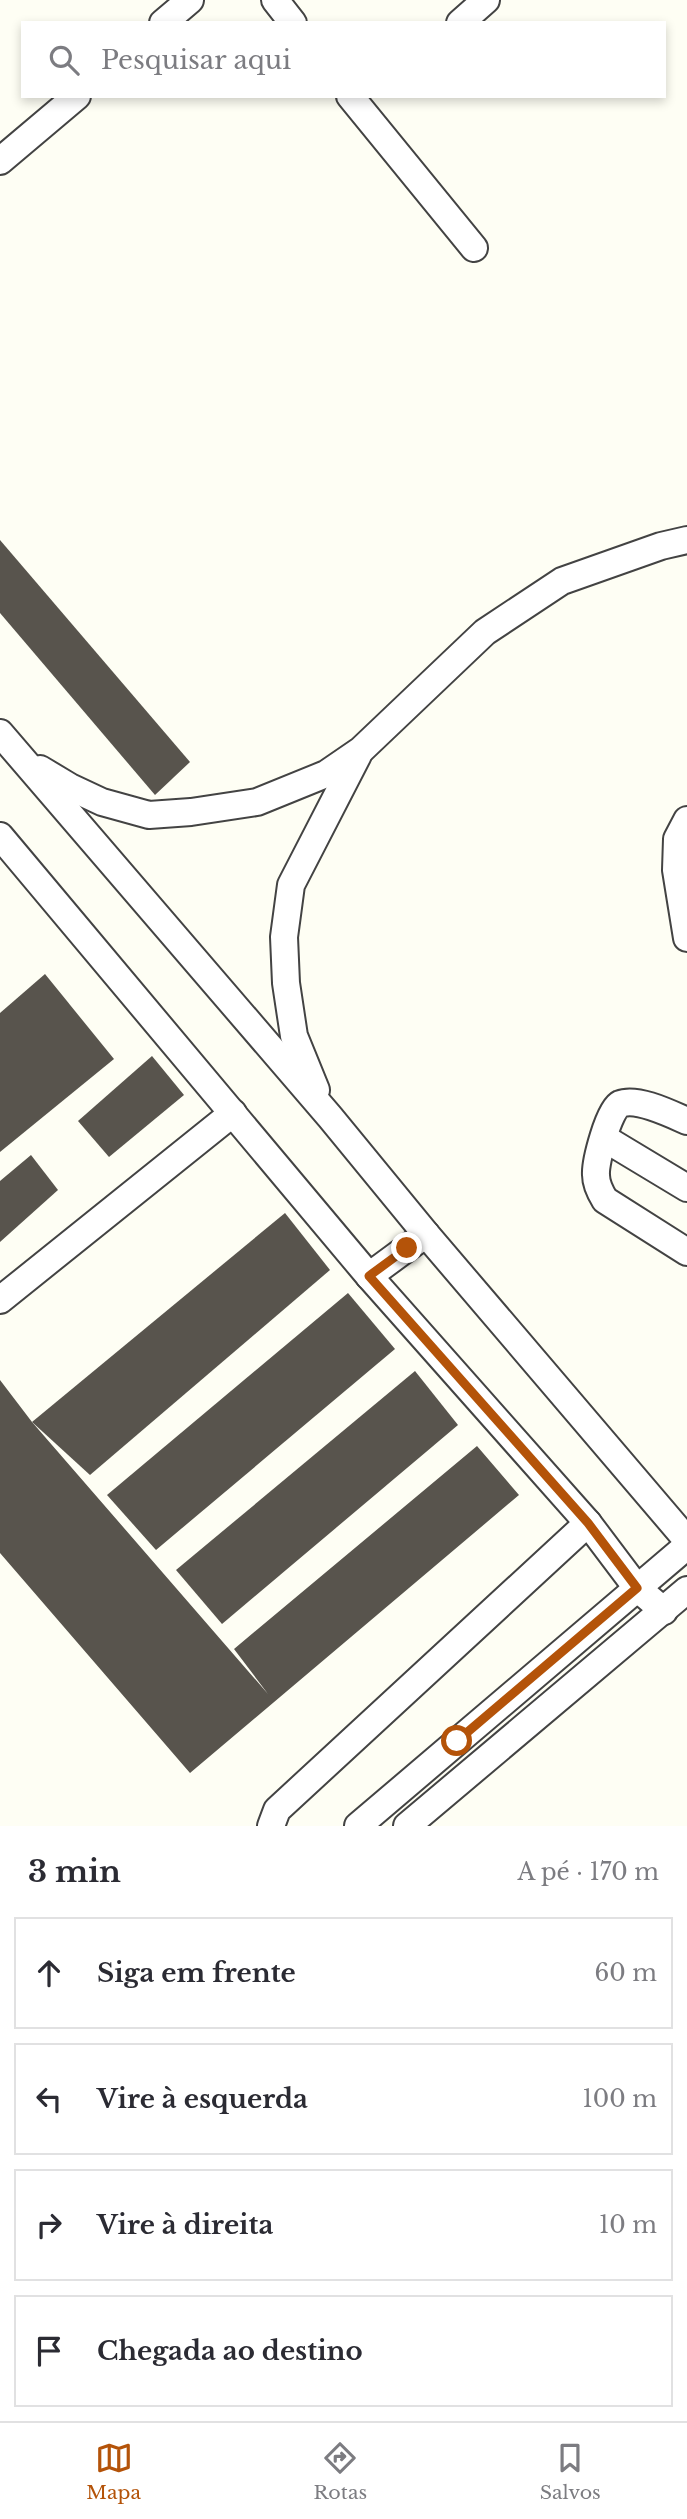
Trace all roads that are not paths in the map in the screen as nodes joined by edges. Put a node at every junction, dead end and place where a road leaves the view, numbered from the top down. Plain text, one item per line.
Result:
1 (190, 0) edge
2 (275, 0) edge
3 (486, 0) edge
4 (165, 21) edge
5 (291, 21) edge
6 (462, 21) edge
7 (75, 98) edge
8 (362, 101) edge
9 (0, 161) edge
10 (474, 248) dead end
11 (687, 540) edge
12 (0, 733) edge
13 (361, 750) junction
14 (22, 758) junction
15 (687, 820) edge
16 (0, 836) edge
17 (687, 938) edge
18 (233, 1113) junction
19 (330, 1117) junction
20 (687, 1121) edge
21 (604, 1138) junction
22 (687, 1188) edge
23 (426, 1234) junction
24 (687, 1252) edge
25 (369, 1276) junction
26 (0, 1300) edge
27 (588, 1523) junction
28 (687, 1540) edge
29 (687, 1546) edge
30 (637, 1588) junction
31 (687, 1590) edge
32 (664, 1611) junction
33 (271, 1826) edge
34 (358, 1826) edge
35 (407, 1826) edge

1 - 4 street
2 - 5 street
3 - 6 street
7 - 9 street
8 - 10 street
11 - 13 street
12 - 14 street
13 - 14 street
13 - 19 street
14 - 19 street
15 - 17 street
16 - 18 street
18 - 25 street
18 - 26 street
19 - 23 street
20 - 21 street
21 - 22 street
21 - 24 street
23 - 25 street
23 - 28 street
25 - 27 street
27 - 30 street
27 - 33 street
29 - 30 street
30 - 32 street
30 - 34 street
31 - 32 street
32 - 35 street

